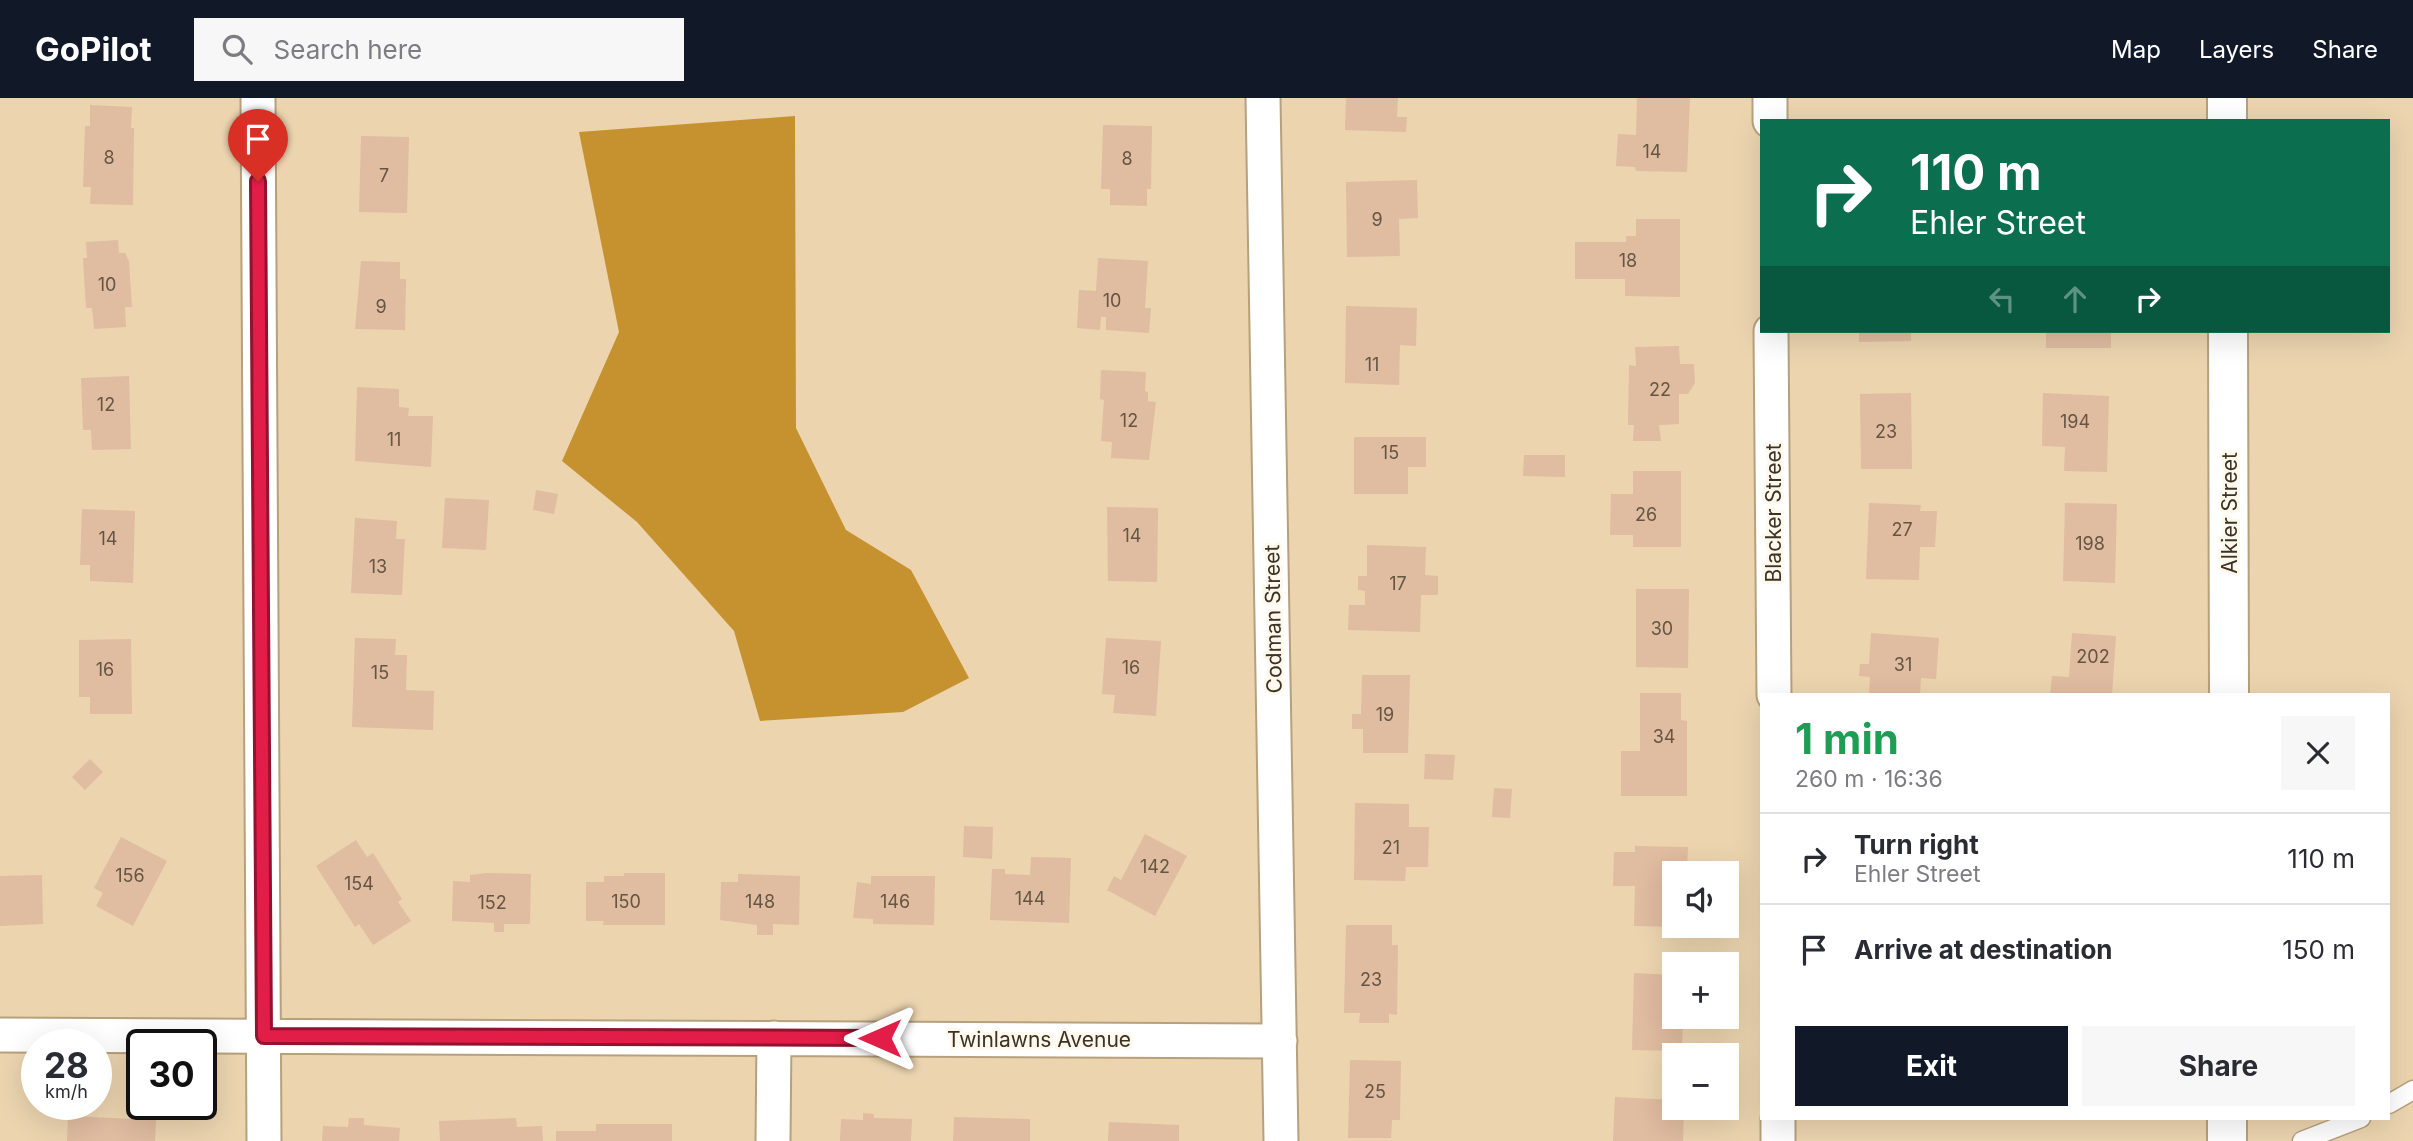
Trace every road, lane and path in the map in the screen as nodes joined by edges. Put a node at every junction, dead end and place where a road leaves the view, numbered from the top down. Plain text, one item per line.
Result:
1 (258, 98) edge
2 (1263, 98) edge
3 (1770, 98) edge
4 (2227, 98) edge
5 (1770, 119) edge
6 (2227, 119) edge
7 (1771, 333) edge
8 (2228, 333) edge
9 (1774, 693) edge
10 (2229, 693) edge
11 (0, 1035) edge
12 (264, 1036) junction
13 (774, 1038) junction
14 (1280, 1041) junction
15 (2413, 1090) edge
16 (2390, 1103) edge
17 (1778, 1120) edge
18 (2227, 1120) edge
19 (2356, 1120) edge
20 (264, 1141) edge
21 (773, 1141) edge
22 (1281, 1141) edge
23 (1778, 1141) edge
24 (2227, 1141) edge
25 (2302, 1141) edge

1 - 12 street
2 - 14 street, Codman Street
3 - 5 street
4 - 6 street
7 - 9 street, Blacker Street
8 - 10 street, Alkier Street
11 - 12 street, Twinlawns Avenue
12 - 13 street, Twinlawns Avenue
12 - 20 street
13 - 14 street, Twinlawns Avenue
13 - 21 street
14 - 22 street, Codman Street
15 - 16 lane
17 - 23 street
18 - 24 street
19 - 25 lane

